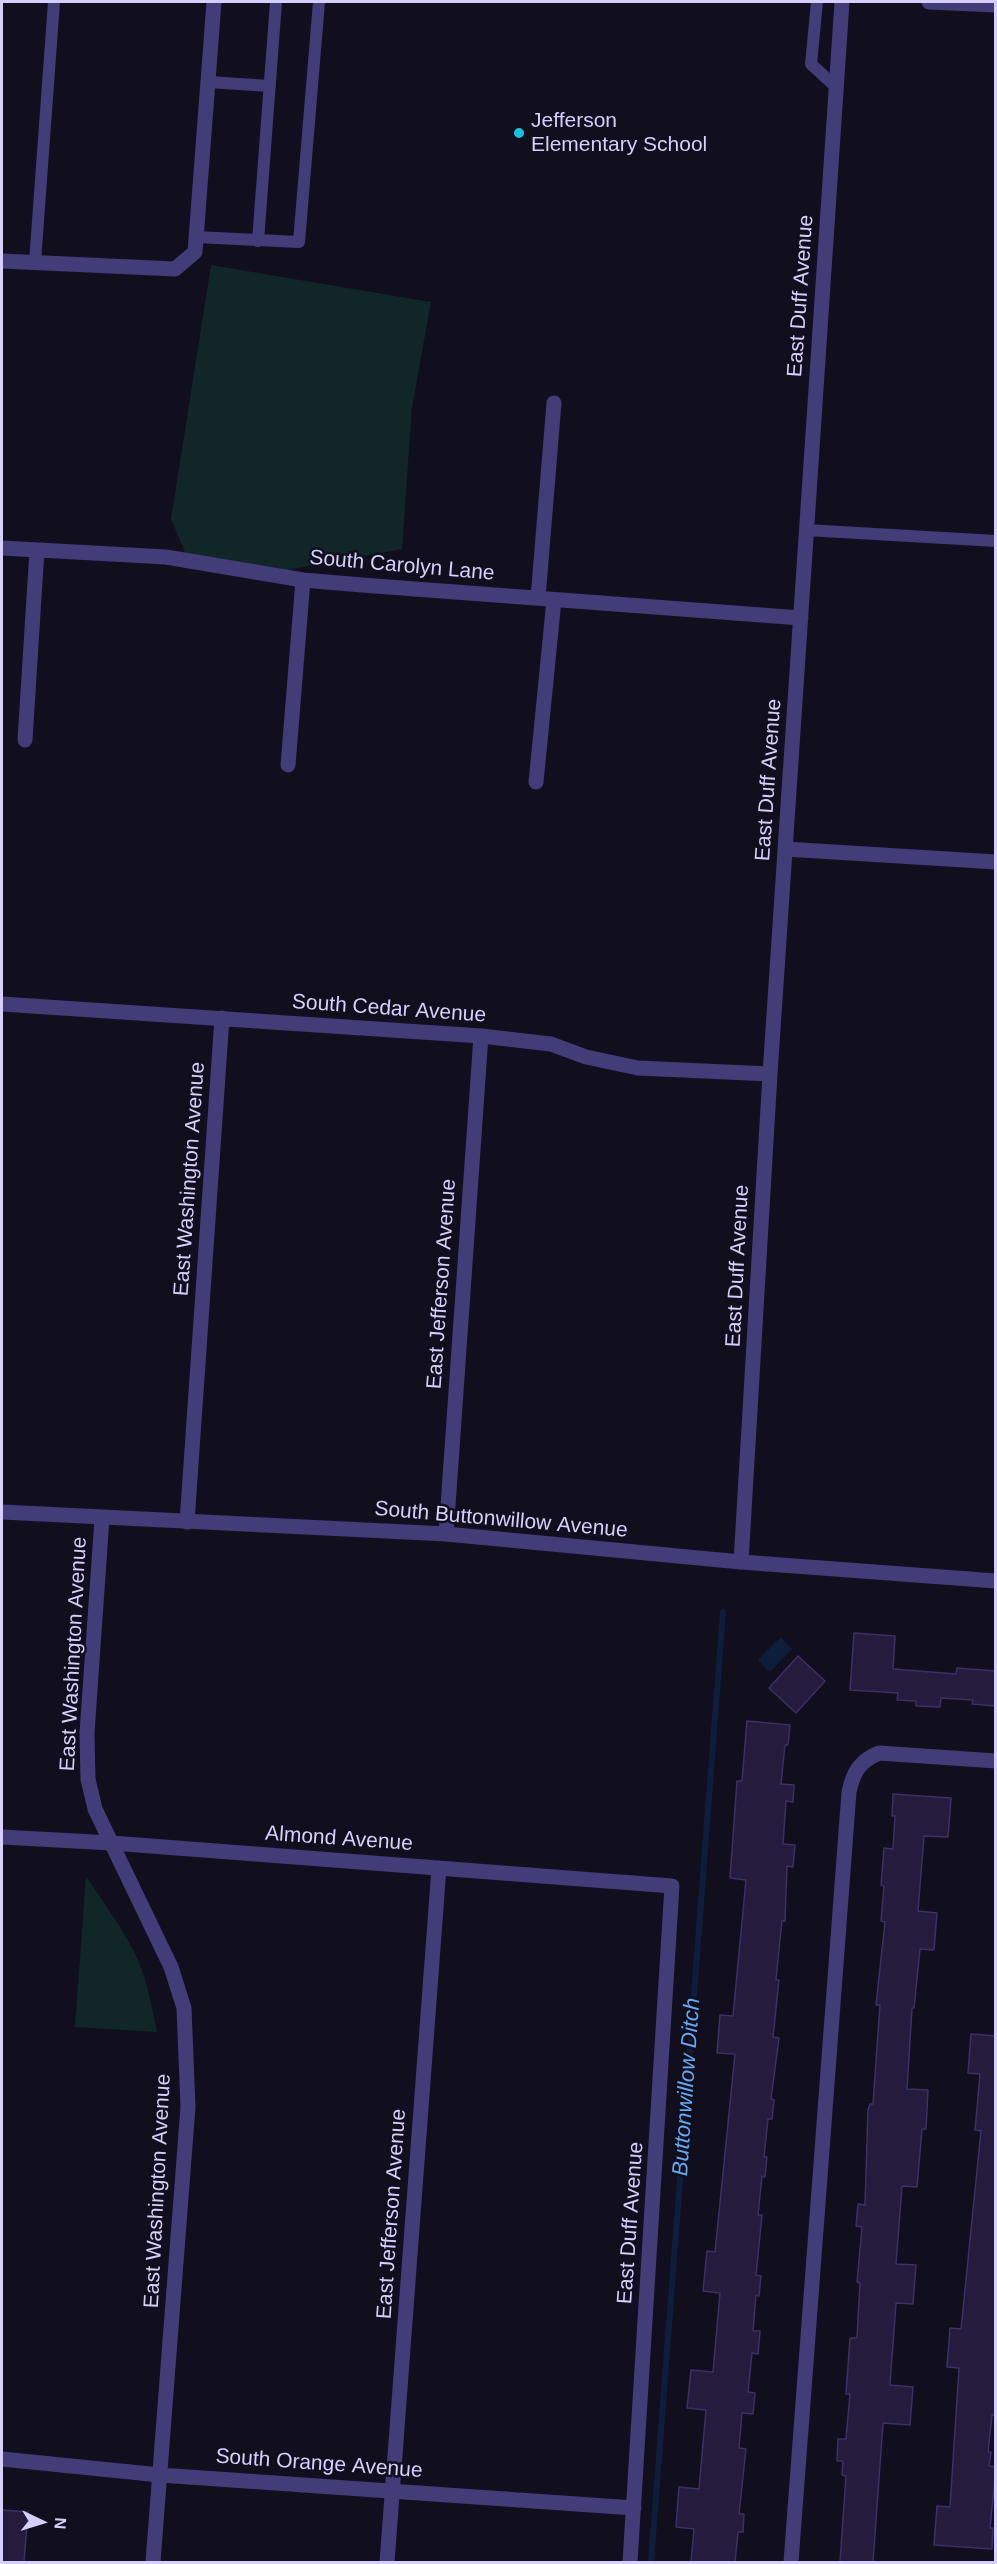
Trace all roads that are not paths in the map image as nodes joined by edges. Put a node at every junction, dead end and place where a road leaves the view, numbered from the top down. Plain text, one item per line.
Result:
1 (54, 2) edge
2 (214, 2) edge
3 (276, 2) edge
4 (320, 2) edge
5 (817, 2) edge
6 (842, 2) edge
7 (929, 2) edge
8 (996, 5) edge
9 (208, 82) junction
10 (270, 86) junction
11 (836, 87) junction
12 (258, 241) junction
13 (196, 245) junction
14 (2, 261) edge
15 (35, 262) junction
16 (554, 403) dead end
17 (806, 530) junction
18 (996, 541) edge
19 (2, 548) edge
20 (37, 550) junction
21 (303, 580) junction
22 (538, 598) junction
23 (554, 600) junction
24 (801, 618) junction
25 (25, 740) dead end
26 (288, 765) dead end
27 (536, 782) dead end
28 (785, 849) junction
29 (996, 862) edge
30 (2, 1004) edge
31 (222, 1018) junction
32 (481, 1036) junction
33 (770, 1074) junction
34 (2, 1512) edge
35 (102, 1518) junction
36 (187, 1522) junction
37 (446, 1534) junction
38 (741, 1563) junction
39 (996, 1581) edge
40 (996, 1761) edge
41 (2, 1837) edge
42 (112, 1843) junction
43 (439, 1868) junction
44 (672, 1886) joint
45 (2, 2458) edge
46 (160, 2475) junction
47 (392, 2490) junction
48 (634, 2508) junction
49 (153, 2562) edge
50 (387, 2562) edge
51 (630, 2562) edge
52 (791, 2562) edge

1 - 15 lane
2 - 9 street
3 - 10 lane
4 - 12 lane
5 - 11 lane
6 - 11 street, East Duff Avenue
7 - 8 street
9 - 10 lane
9 - 13 street
10 - 12 lane
11 - 17 street, East Duff Avenue
12 - 13 lane
13 - 15 street
14 - 15 street
16 - 22 street
17 - 18 lane
17 - 24 street, East Duff Avenue
19 - 20 street, South Carolyn Lane
20 - 21 street, South Carolyn Lane
20 - 25 street
21 - 22 street, South Carolyn Lane
21 - 26 street
22 - 23 street, South Carolyn Lane
23 - 24 street, South Carolyn Lane
23 - 27 street
24 - 28 street, East Duff Avenue
28 - 29 street
28 - 33 street, East Duff Avenue
30 - 31 street, South Cedar Avenue
31 - 32 street, South Cedar Avenue
31 - 36 street, East Washington Avenue
32 - 33 street, South Cedar Avenue
32 - 37 street, East Jefferson Avenue
33 - 38 street, East Duff Avenue
34 - 35 street, South Buttonwillow Avenue
35 - 36 street, South Buttonwillow Avenue
35 - 42 street, East Washington Avenue
36 - 37 street, South Buttonwillow Avenue
37 - 38 street, South Buttonwillow Avenue
38 - 39 street, South Buttonwillow Avenue
40 - 52 street
41 - 42 street, Almond Avenue
42 - 43 street, Almond Avenue
42 - 46 street, East Washington Avenue
43 - 44 street, Almond Avenue
43 - 47 street, East Jefferson Avenue
44 - 48 street, East Duff Avenue
45 - 46 street, South Orange Avenue
46 - 47 street, South Orange Avenue
46 - 49 street, East Washington Avenue
47 - 48 street, South Orange Avenue
47 - 50 street, East Jefferson Avenue
48 - 51 street, East Duff Avenue

